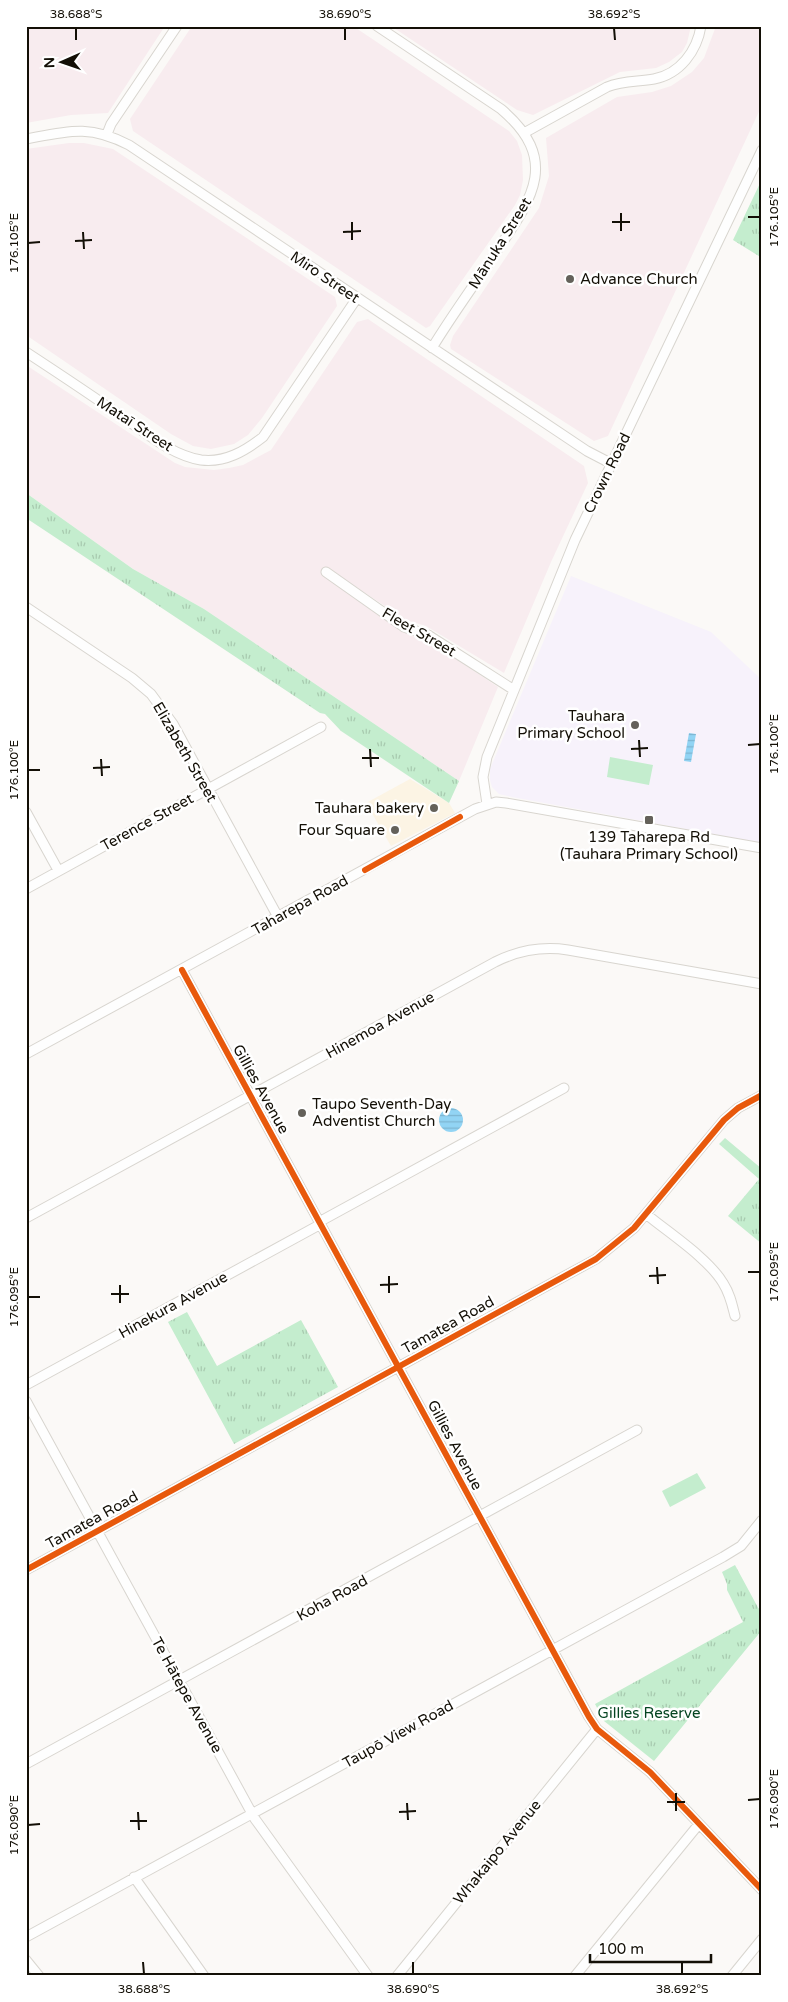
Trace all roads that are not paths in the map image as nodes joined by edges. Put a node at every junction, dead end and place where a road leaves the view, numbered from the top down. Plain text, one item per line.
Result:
1 (176, 26) edge
2 (377, 26) edge
3 (701, 26) edge
4 (524, 133) junction
5 (107, 134) junction
6 (26, 139) edge
7 (762, 150) edge
8 (357, 298) junction
9 (432, 348) junction
10 (26, 352) edge
11 (612, 464) junction
12 (326, 572) dead end
13 (26, 607) edge
14 (514, 690) junction
15 (321, 727) dead end
16 (207, 789) junction
17 (487, 804) junction
18 (26, 812) edge
19 (762, 848) edge
20 (58, 870) junction
21 (26, 889) edge
22 (278, 917) junction
23 (182, 970) junction
24 (762, 984) edge
25 (26, 1054) edge
26 (564, 1088) dead end
27 (762, 1095) edge
28 (250, 1096) junction
29 (646, 1214) junction
30 (26, 1218) edge
31 (320, 1223) junction
32 (735, 1316) dead end
33 (398, 1366) junction
34 (26, 1385) edge
35 (26, 1401) edge
36 (637, 1430) dead end
37 (480, 1516) junction
38 (762, 1520) edge
39 (98, 1531) junction
40 (26, 1570) edge
41 (552, 1650) junction
42 (180, 1681) junction
43 (597, 1729) junction
44 (26, 1764) edge
45 (251, 1814) junction
46 (698, 1824) junction
47 (134, 1877) junction
48 (762, 1890) edge
49 (26, 1937) edge
50 (762, 1940) edge
51 (26, 1960) edge
52 (39, 1976) edge
53 (204, 1976) edge
54 (368, 1976) edge
55 (397, 1976) edge
56 (575, 1976) edge
57 (732, 1976) edge

1 - 5 street
2 - 4 street, Mānuka Street
3 - 4 street
4 - 9 street, Mānuka Street
5 - 6 street, Miro Street
5 - 8 street, Miro Street
7 - 11 street, Crown Road
8 - 9 street, Miro Street
8 - 10 street, Mataī Street
9 - 11 street, Miro Street
11 - 14 street, Crown Road
12 - 14 street, Fleet Street
13 - 16 street, Elizabeth Street
14 - 17 street, Crown Road
15 - 16 street, Terence Street
16 - 20 street, Terence Street
16 - 22 street, Elizabeth Street
17 - 19 street, Taharepa Road
17 - 22 street, Taharepa Road
18 - 20 street
20 - 21 street, Terence Street
22 - 23 street, Taharepa Road
23 - 25 street, Taharepa Road
23 - 28 street, Gillies Avenue
24 - 28 street, Hinemoa Avenue
26 - 31 street, Hinekura Avenue
27 - 29 street, Tamatea Road
28 - 30 street, Hinemoa Avenue
28 - 31 street, Gillies Avenue
29 - 32 street
29 - 33 street, Tamatea Road
31 - 33 street, Gillies Avenue
31 - 34 street, Hinekura Avenue
33 - 37 street, Gillies Avenue
33 - 39 street, Tamatea Road
35 - 39 street, Te Hātepe Avenue
36 - 37 street, Koha Road
37 - 41 street, Gillies Avenue
37 - 42 street, Koha Road
38 - 41 street, Taupō View Road
39 - 40 street, Tamatea Road
39 - 42 street, Te Hātepe Avenue
41 - 43 street, Gillies Avenue
41 - 45 street, Taupō View Road
42 - 44 street, Koha Road
42 - 45 street, Te Hātepe Avenue
43 - 46 street, Gillies Avenue
43 - 55 street, Whakaipo Avenue
45 - 47 street, Taupō View Road
45 - 54 street, Te Hātepe Avenue
46 - 48 street, Gillies Avenue
46 - 56 street
47 - 49 street, Taupō View Road
47 - 53 street
50 - 57 street
51 - 52 street

